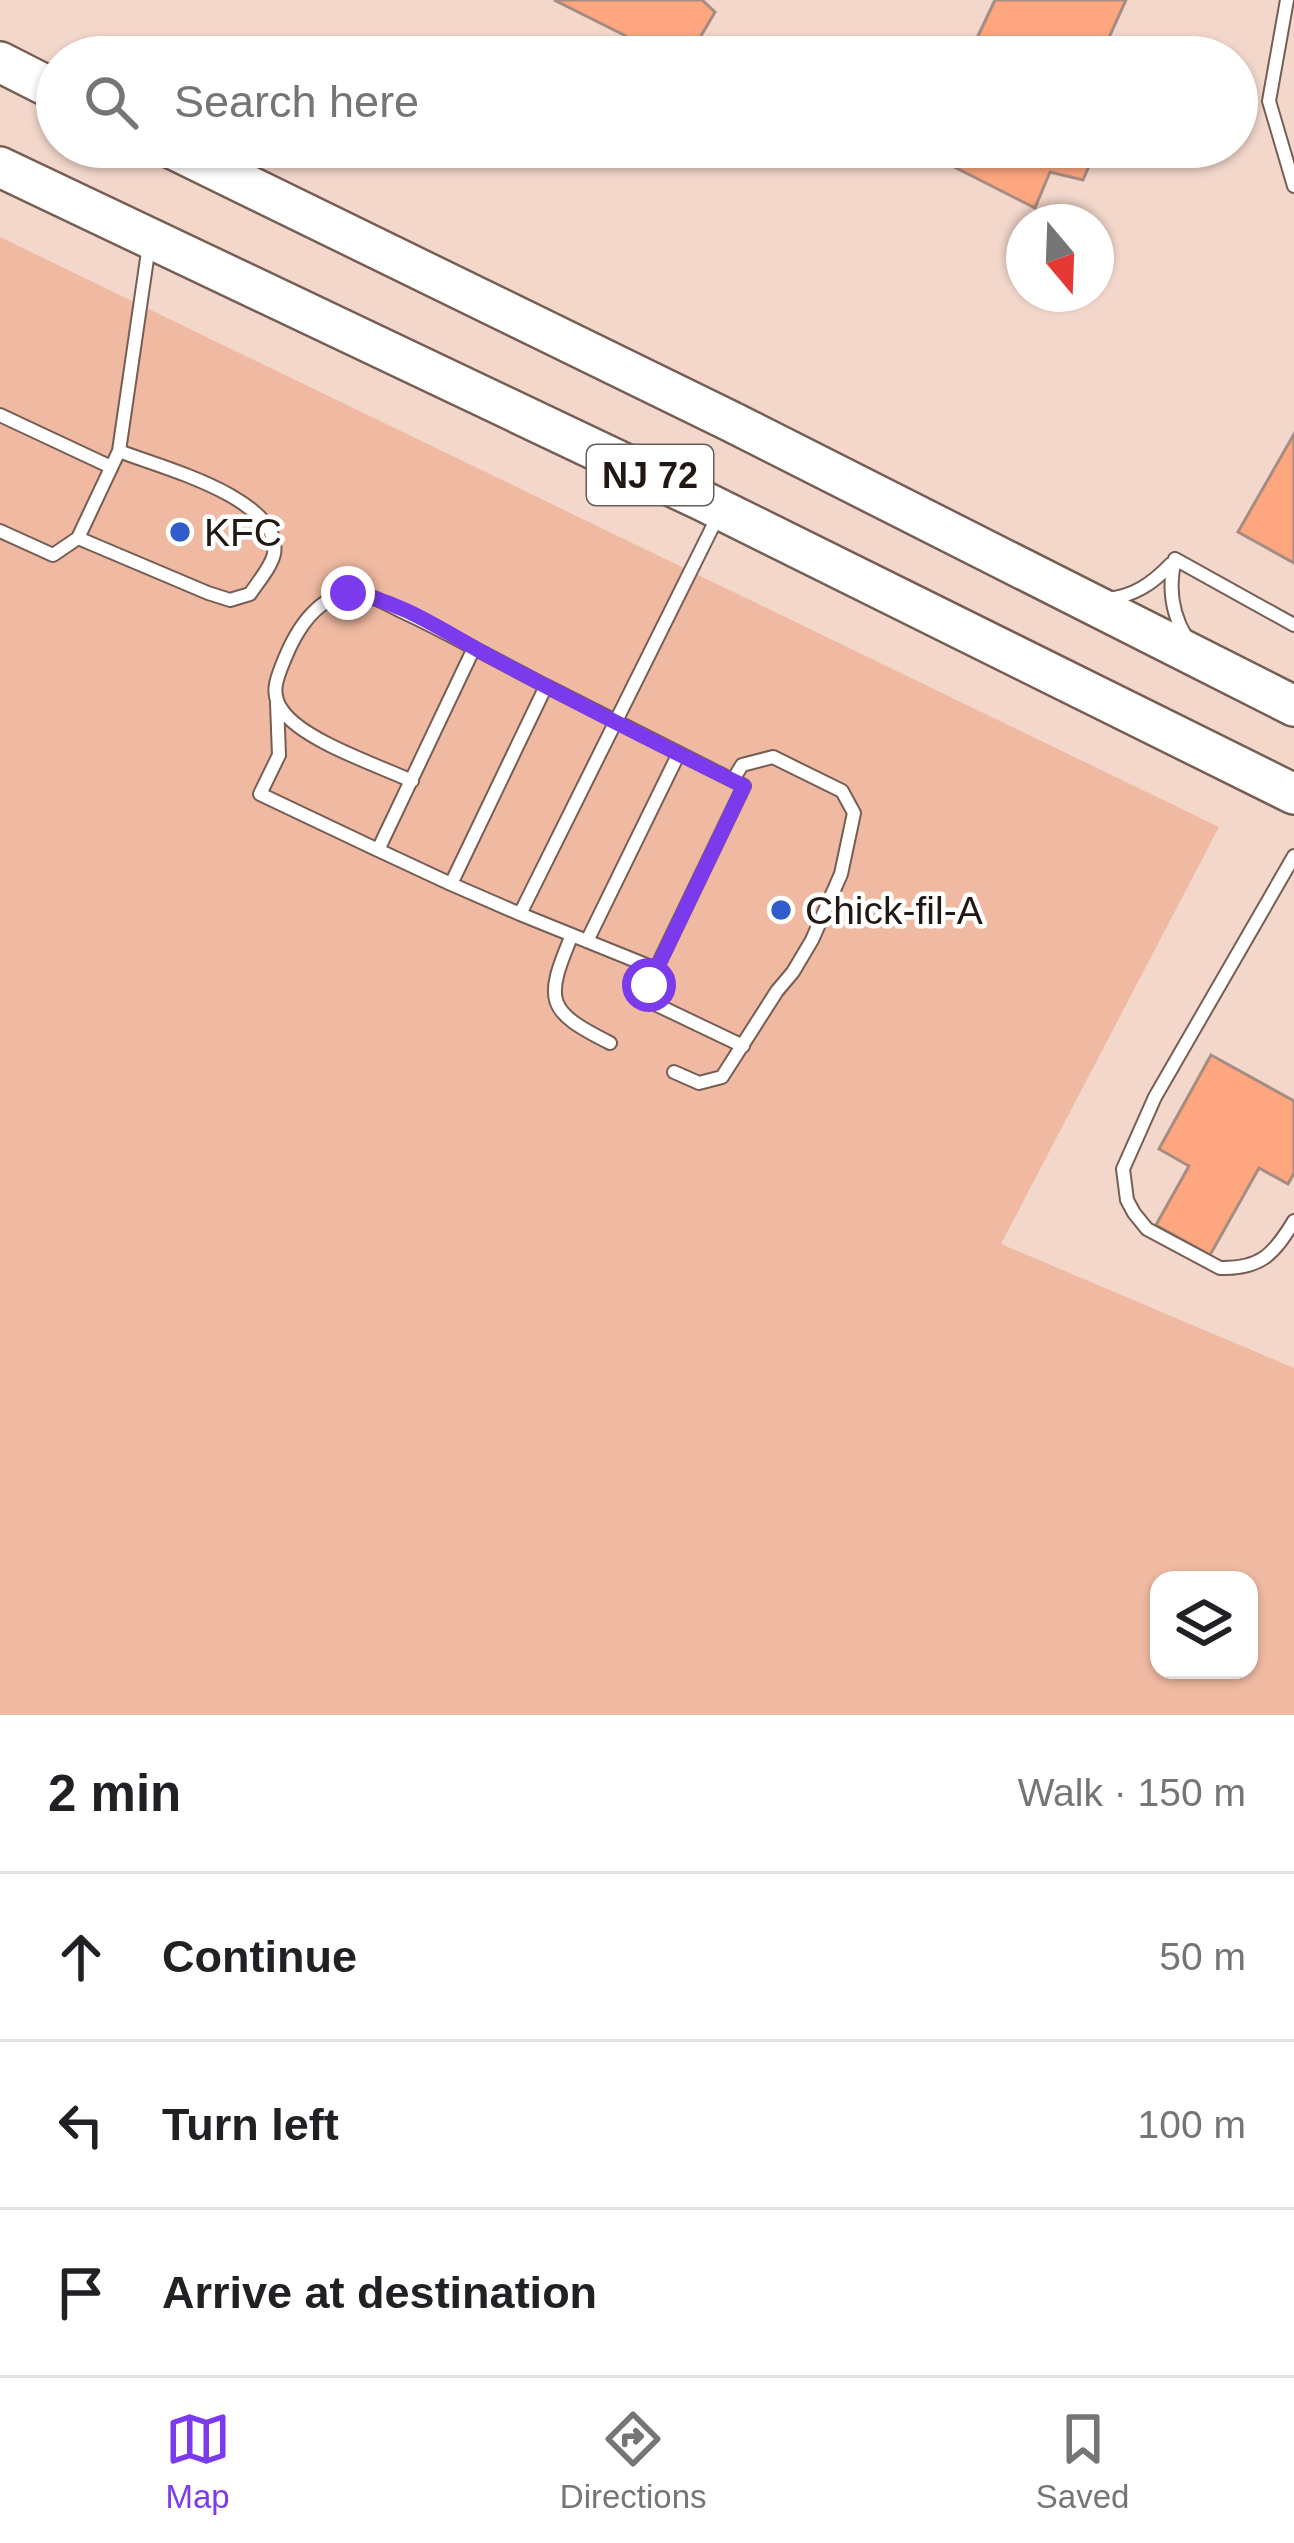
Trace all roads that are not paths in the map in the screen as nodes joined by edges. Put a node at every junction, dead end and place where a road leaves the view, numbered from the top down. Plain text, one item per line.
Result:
1 (1287, 0) edge
2 (0, 62) edge
3 (36, 80) edge
4 (0, 167) edge
5 (213, 168) edge
6 (1294, 186) edge
7 (150, 238) junction
8 (0, 415) edge
9 (119, 451) junction
10 (111, 467) junction
11 (721, 510) junction
12 (0, 531) edge
13 (78, 538) junction
14 (1175, 559) junction
15 (1087, 602) junction
16 (1294, 625) edge
17 (474, 648) junction
18 (1199, 658) junction
19 (546, 686) junction
20 (277, 701) junction
21 (1294, 706) edge
22 (616, 721) junction
23 (679, 753) junction
24 (412, 781) junction
25 (733, 781) junction
26 (1294, 794) edge
27 (378, 850) junction
28 (1294, 856) edge
29 (451, 884) junction
30 (520, 914) junction
31 (572, 935) junction
32 (587, 941) junction
33 (656, 969) junction
34 (610, 1043) dead end
35 (742, 1046) junction
36 (674, 1072) dead end
37 (1294, 1221) edge

1 - 6 lane
2 - 3 highway
4 - 7 highway, NJ 72
5 - 15 highway, NJ 72
7 - 9 lane
7 - 11 highway, NJ 72
8 - 10 lane
9 - 10 lane
9 - 13 lane
10 - 13 lane
11 - 22 lane
11 - 26 highway, NJ 72
12 - 13 lane
14 - 15 lane
14 - 16 lane
14 - 18 lane
15 - 18 highway, NJ 72
17 - 19 lane
17 - 20 lane
17 - 24 lane
18 - 21 highway, NJ 72
19 - 22 lane
19 - 29 lane
20 - 24 lane
20 - 27 lane
22 - 23 lane
22 - 30 lane
23 - 25 lane
23 - 32 lane
24 - 27 lane
25 - 33 lane
25 - 35 lane
27 - 29 lane
28 - 37 lane
29 - 30 lane
30 - 31 lane
31 - 32 lane
31 - 34 lane
32 - 33 lane
33 - 35 lane
35 - 36 lane

